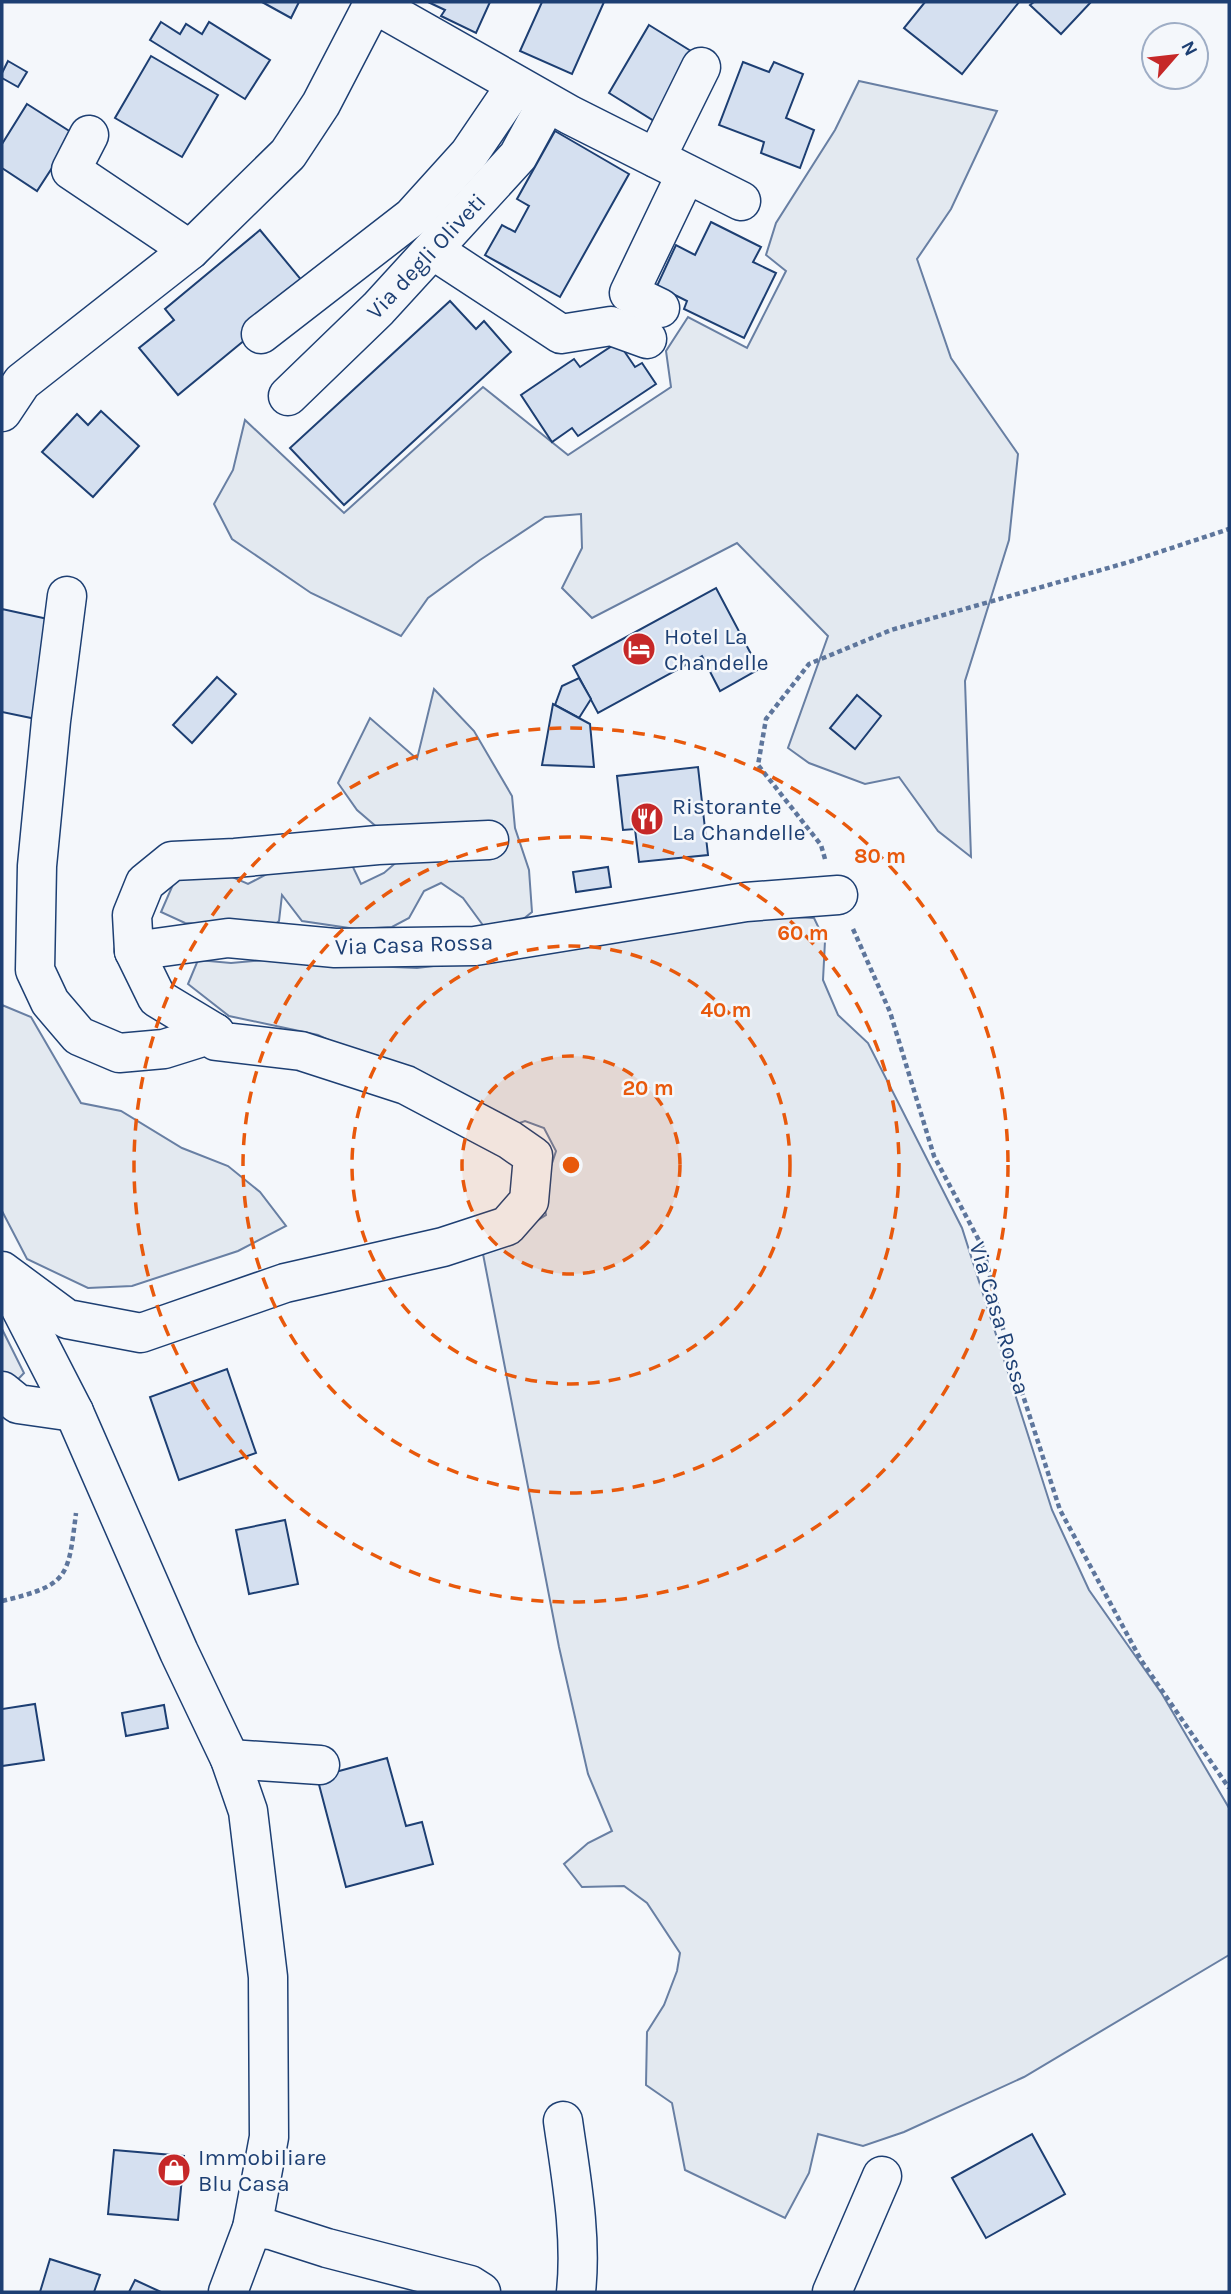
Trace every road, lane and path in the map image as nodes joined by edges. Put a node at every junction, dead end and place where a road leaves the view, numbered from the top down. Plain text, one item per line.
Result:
1 (373, 2) edge
2 (701, 67) dead end
3 (532, 94) junction
4 (89, 135) dead end
5 (671, 166) junction
6 (741, 201) dead end
7 (190, 250) junction
8 (433, 250) junction
9 (261, 334) dead end
10 (9, 392) edge
11 (288, 396) dead end
12 (1229, 529) edge
13 (67, 596) dead end
14 (489, 840) dead end
15 (838, 895) junction
16 (134, 951) junction
17 (215, 1033) junction
18 (2, 1272) edge
19 (2, 1391) edge
20 (74, 1412) junction
21 (101, 1473) junction
22 (2, 1601) edge
23 (230, 1759) junction
24 (320, 1765) dead end
25 (1229, 1788) edge
26 (563, 2121) dead end
27 (882, 2176) dead end
28 (252, 2228) junction
29 (228, 2292) edge
30 (481, 2292) edge
31 (576, 2292) edge
32 (832, 2292) edge

1 - 3 street
1 - 7 street
2 - 5 street
3 - 5 street
3 - 8 street, Via degli Oliveti
3 - 9 street
4 - 7 street
5 - 6 street
5 - 8 street
7 - 10 street
8 - 11 street, Via degli Oliveti
12 - 15 path
13 - 17 street
14 - 16 street
15 - 16 street, Via Casa Rossa
15 - 25 path, Via Casa Rossa
16 - 17 street
17 - 18 street
18 - 20 street
19 - 20 street
20 - 21 street
21 - 22 path
21 - 23 street
23 - 24 street
23 - 28 street
26 - 31 street
27 - 32 street
28 - 29 street
28 - 30 street

